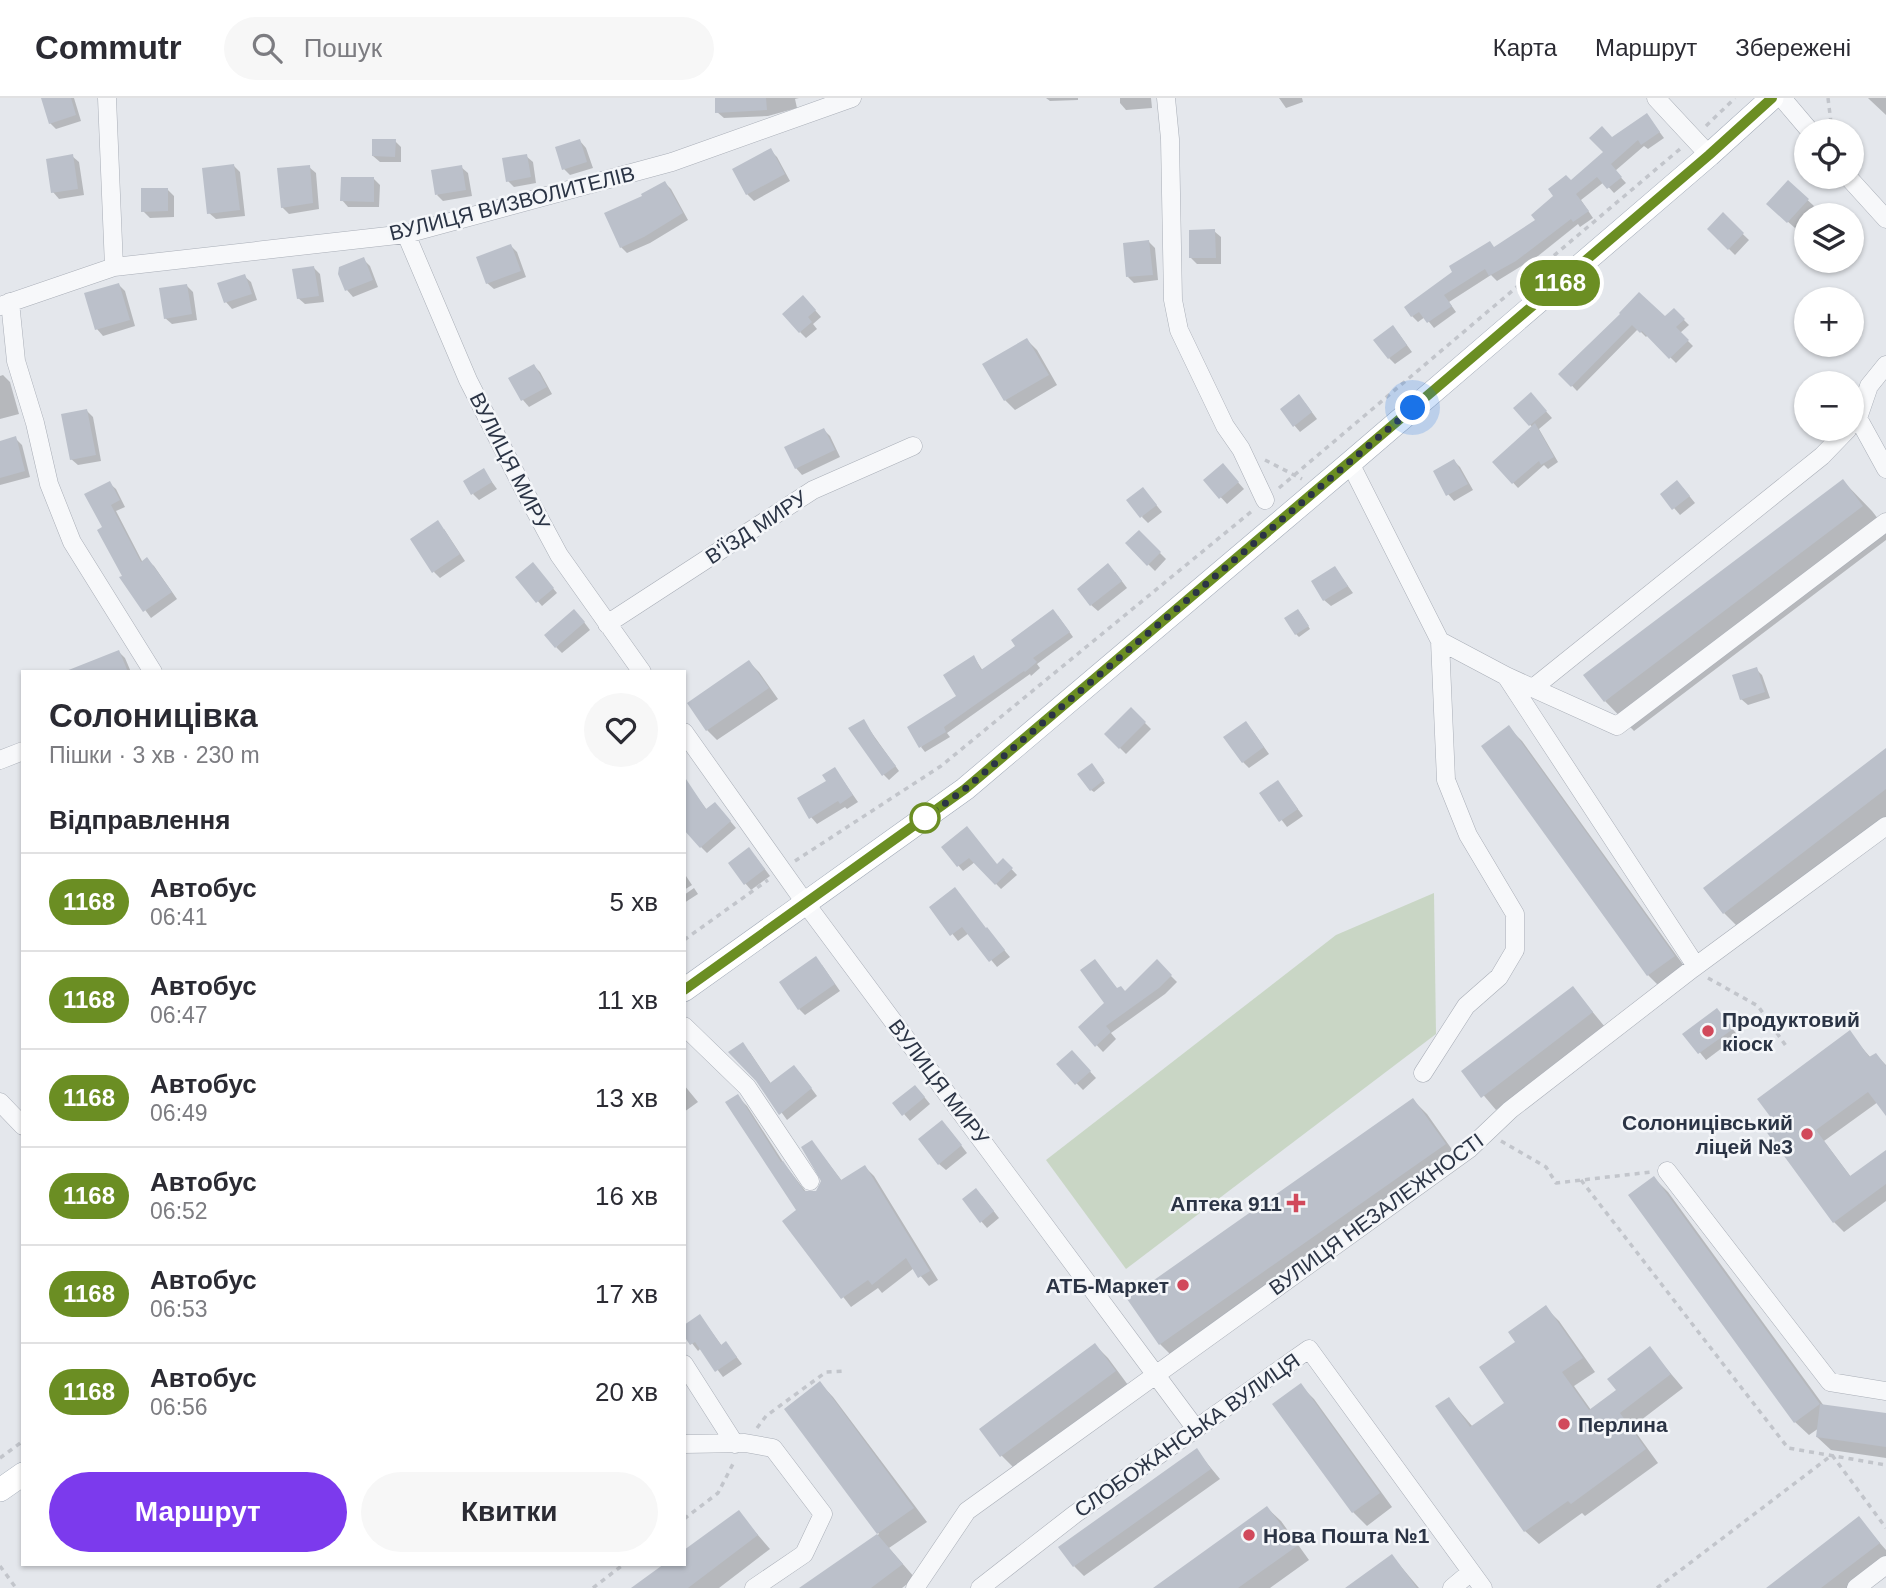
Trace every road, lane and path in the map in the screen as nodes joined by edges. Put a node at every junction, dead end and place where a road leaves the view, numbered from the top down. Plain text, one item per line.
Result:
1 (107, 98) edge
2 (852, 98) edge
3 (1166, 98) edge
4 (1656, 98) edge
5 (1735, 98) edge
6 (1772, 98) edge
7 (1782, 98) edge
8 (1828, 98) edge
9 (1800, 119) edge
10 (1831, 119) edge
11 (1693, 138) junction
12 (1709, 155) junction
13 (1860, 189) edge
14 (1886, 219) edge
15 (406, 234) junction
16 (114, 267) junction
17 (5, 304) edge
18 (1886, 365) edge
19 (1864, 398) edge
20 (1864, 439) edge
21 (1837, 441) edge
22 (913, 446) dead end
23 (1241, 449) junction
24 (1350, 463) junction
25 (1886, 468) edge
26 (1295, 475) junction
27 (1319, 489) junction
28 (1265, 500) junction
29 (1886, 522) edge
30 (607, 624) junction
31 (1440, 641) junction
32 (152, 670) edge
33 (641, 670) edge
34 (1506, 676) junction
35 (1533, 688) junction
36 (686, 735) edge
37 (21, 752) edge
38 (0, 760) edge
39 (1886, 826) edge
40 (782, 870) junction
41 (806, 904) junction
42 (686, 939) edge
43 (1694, 968) junction
44 (686, 989) edge
45 (686, 1028) edge
46 (1786, 1046) dead end
47 (1423, 1073) dead end
48 (0, 1102) edge
49 (21, 1124) edge
50 (1488, 1133) junction
51 (1667, 1171) joint
52 (1581, 1180) junction
53 (810, 1181) dead end
54 (686, 1367) edge
55 (1155, 1374) junction
56 (1886, 1391) edge
57 (1196, 1429) junction
58 (21, 1442) edge
59 (686, 1444) edge
60 (734, 1444) junction
61 (1832, 1455) junction
62 (0, 1458) edge
63 (1886, 1465) edge
64 (21, 1475) edge
65 (0, 1490) edge
66 (1886, 1528) edge
67 (1886, 1565) edge
68 (0, 1566) edge
69 (621, 1566) edge
70 (1471, 1572) junction
71 (16, 1588) edge
72 (593, 1588) edge
73 (754, 1588) edge
74 (915, 1588) edge
75 (980, 1588) edge
76 (1452, 1588) edge
77 (1483, 1588) edge
78 (1657, 1588) edge
79 (1856, 1588) edge

1 - 16 street
2 - 15 street, ВУЛИЦЯ ВИЗВОЛИТЕЛІВ
3 - 23 street
4 - 11 street
5 - 11 path
6 - 12 main road
7 - 9 street
8 - 10 path
11 - 12 street
11 - 26 path
12 - 24 main road
13 - 14 street
15 - 16 street, ВУЛИЦЯ ВИЗВОЛИТЕЛІВ
15 - 30 street, ВУЛИЦЯ МИРУ
16 - 17 street, ВУЛИЦЯ ВИЗВОЛИТЕЛІВ
17 - 32 street
18 - 19 street
20 - 25 street
21 - 35 street
22 - 30 street, В'ЇЗД МИРУ
23 - 26 path
23 - 28 street
24 - 27 main road
24 - 31 street
26 - 27 path
26 - 28 path
27 - 41 main road
28 - 40 path
29 - 35 street
30 - 33 street, ВУЛИЦЯ МИРУ
31 - 34 street
31 - 47 street
34 - 35 street
34 - 43 street
36 - 40 street, ВУЛИЦЯ МИРУ
37 - 38 street
39 - 43 street, ВУЛИЦЯ НЕЗАЛЕЖНОСТІ
40 - 41 street, ВУЛИЦЯ МИРУ
40 - 42 path
41 - 44 main road
41 - 55 street, ВУЛИЦЯ МИРУ
43 - 46 path
43 - 50 street, ВУЛИЦЯ НЕЗАЛЕЖНОСТІ
45 - 53 street
48 - 49 street
50 - 52 path
50 - 55 street, ВУЛИЦЯ НЕЗАЛЕЖНОСТІ
51 - 52 path
51 - 56 street
52 - 61 path
54 - 60 street
55 - 57 street, ВУЛИЦЯ МИРУ
55 - 74 street, ВУЛИЦЯ НЕЗАЛЕЖНОСТІ
57 - 70 street, СЛОБОЖАНСЬКА ВУЛИЦЯ
57 - 75 street, СЛОБОЖАНСЬКА ВУЛИЦЯ
58 - 62 path
59 - 60 street
60 - 73 street
61 - 63 path
61 - 66 path
61 - 78 path
64 - 65 main road
67 - 79 street
68 - 71 path
69 - 72 path
70 - 76 street
70 - 77 street, СЛОБОЖАНСЬКА ВУЛИЦЯ

